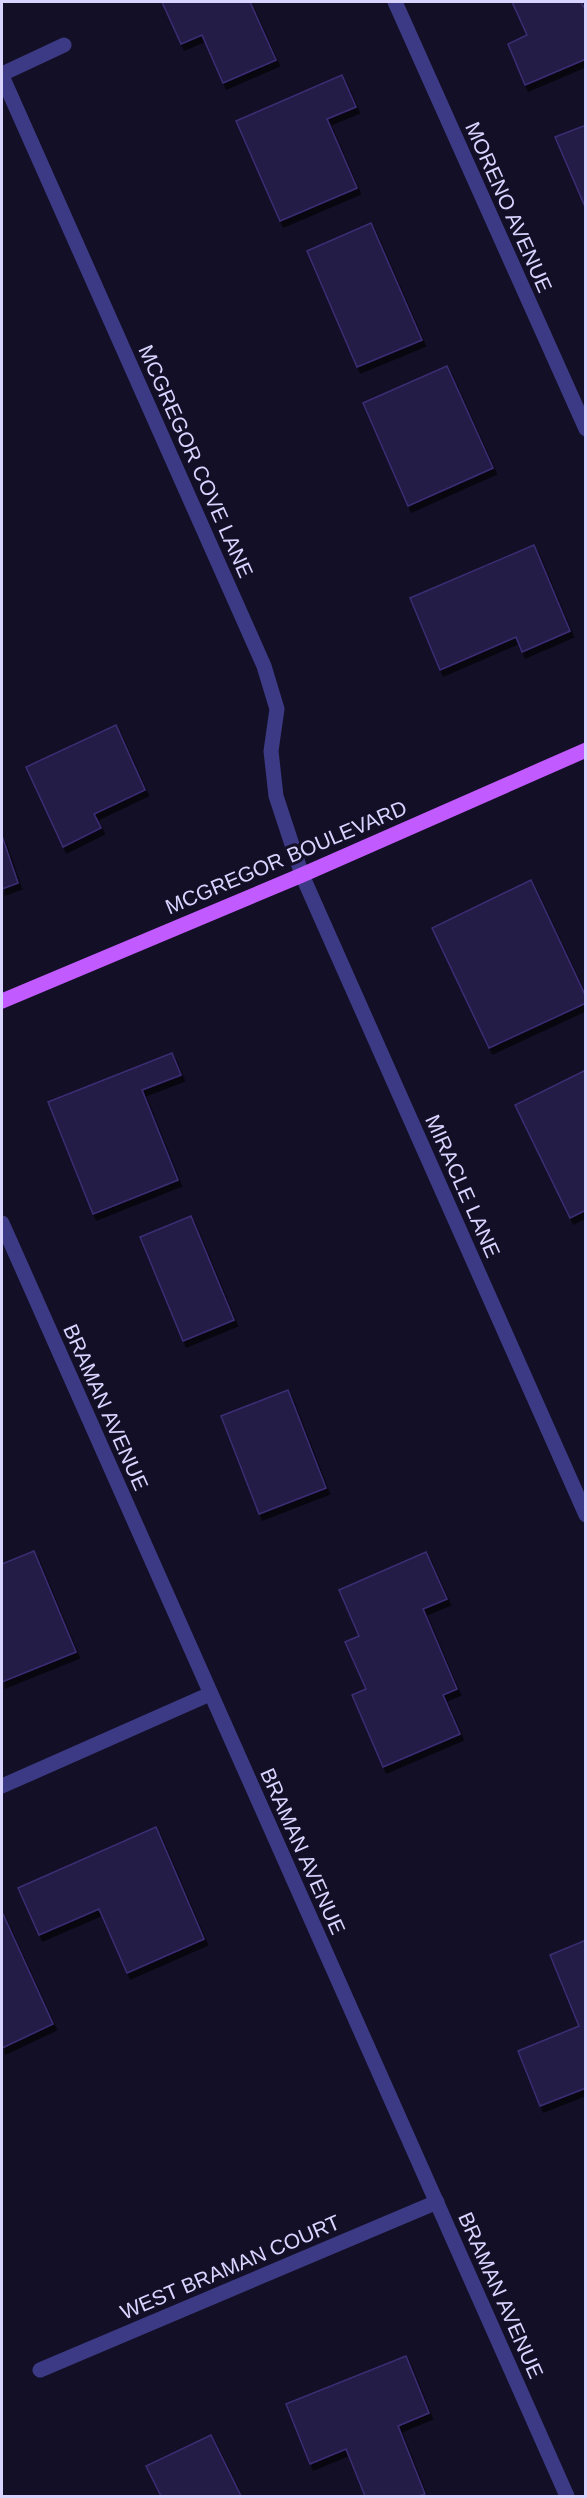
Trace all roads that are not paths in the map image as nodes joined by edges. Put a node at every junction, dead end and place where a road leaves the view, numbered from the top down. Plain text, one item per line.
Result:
1 (395, 2) edge
2 (64, 45) dead end
3 (2, 75) edge
4 (585, 429) edge
5 (585, 750) edge
6 (302, 874) junction
7 (2, 1001) edge
8 (2, 1223) edge
9 (585, 1515) edge
10 (210, 1694) junction
11 (2, 1786) edge
12 (437, 2202) junction
13 (40, 2370) dead end
14 (567, 2496) edge

1 - 4 street, MORENO AVENUE
2 - 3 street, MCGREGOR COVE LANE
3 - 6 street, MCGREGOR COVE LANE
5 - 6 main road, MCGREGOR BOULEVARD
6 - 7 main road, MCGREGOR BOULEVARD
6 - 9 street, MIRACLE LANE
8 - 10 street, BRAMAN AVENUE
10 - 11 street
10 - 12 street, BRAMAN AVENUE
12 - 13 street, WEST BRAMAN COURT
12 - 14 street, BRAMAN AVENUE

